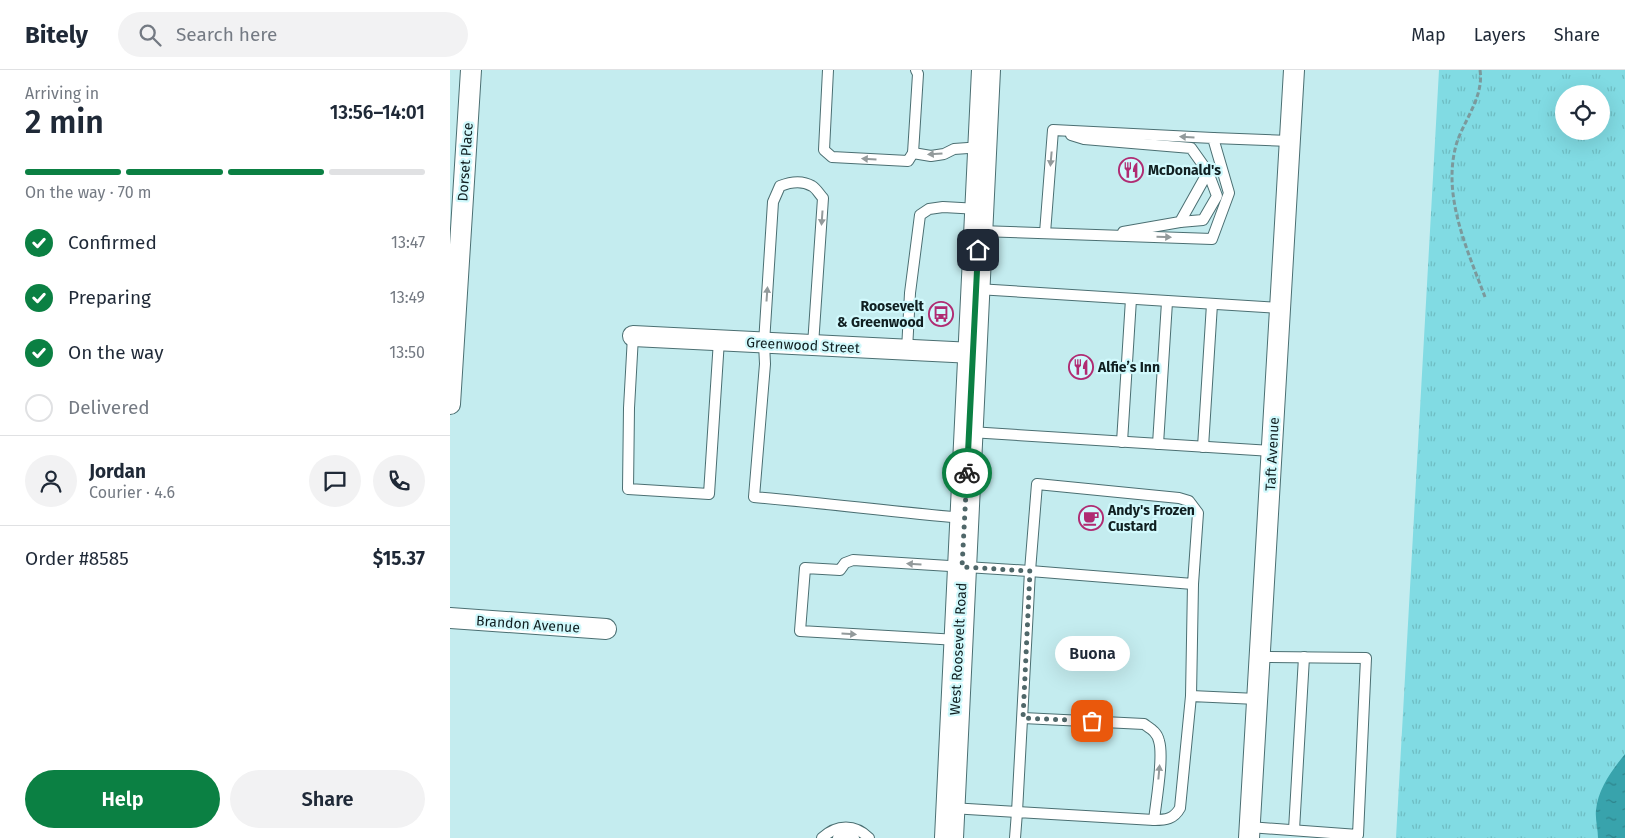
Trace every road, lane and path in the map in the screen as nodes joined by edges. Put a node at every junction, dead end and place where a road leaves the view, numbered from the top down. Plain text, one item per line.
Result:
1 (471, 70) edge
2 (828, 70) edge
3 (916, 70) edge
4 (986, 70) edge
5 (1294, 70) edge
6 (1480, 70) edge
7 (1054, 130) junction
8 (1213, 138) junction
9 (1290, 141) junction
10 (983, 147) junction
11 (913, 153) junction
12 (1208, 172) junction
13 (979, 220) junction
14 (1180, 222) junction
15 (1045, 233) junction
16 (1102, 235) junction
17 (976, 289) junction
18 (1485, 297) dead end
19 (1131, 299) junction
20 (1167, 302) junction
21 (1212, 304) junction
22 (1280, 308) junction
23 (632, 336) joint
24 (719, 340) junction
25 (764, 342) junction
26 (813, 345) junction
27 (907, 350) junction
28 (972, 353) junction
29 (450, 404) edge
30 (969, 432) junction
31 (1122, 442) junction
32 (1158, 444) junction
33 (1203, 447) junction
34 (1272, 451) junction
35 (965, 518) junction
36 (962, 567) junction
37 (1030, 571) junction
38 (1193, 584) junction
39 (450, 618) edge
40 (606, 629) dead end
41 (959, 640) junction
42 (1260, 657) junction
43 (1304, 657) junction
44 (1191, 696) junction
45 (1257, 699) junction
46 (1023, 718) junction
47 (950, 808) junction
48 (1017, 812) junction
49 (1154, 820) junction
50 (1294, 830) junction
51 (1249, 833) edge
52 (822, 838) edge
53 (838, 838) edge
54 (854, 838) edge
55 (870, 838) edge
56 (949, 838) edge
57 (1015, 838) edge

1 - 29 street, Dorset Place
11 -> 2 lane
3 - 11 lane
4 - 10 main road, West Roosevelt Road
5 - 9 street, Taft Avenue
6 - 18 path
8 -> 7 lane
7 - 12 lane
7 -> 15 lane
8 - 9 lane
16 -> 8 lane
9 - 22 street, Taft Avenue
10 -> 11 lane
10 - 13 main road, West Roosevelt Road
12 - 14 lane
12 - 14 lane
13 - 15 lane
13 - 17 main road, West Roosevelt Road
13 - 27 lane
14 - 16 lane
15 - 16 lane
17 - 19 lane
17 - 28 main road, West Roosevelt Road
19 - 20 lane
19 - 31 lane
20 - 21 lane
20 - 32 lane
21 - 22 lane
21 - 33 lane
22 - 34 street, Taft Avenue
23 - 24 street, Greenwood Street
23 - 24 lane
24 - 25 street, Greenwood Street
25 - 26 street, Greenwood Street
25 -> 26 lane
25 - 35 lane
26 - 27 street, Greenwood Street
27 - 28 street, Greenwood Street
28 - 30 main road, West Roosevelt Road
30 - 31 lane
30 - 35 main road, West Roosevelt Road
31 - 32 lane
32 - 33 lane
33 - 34 lane
34 - 42 street, Taft Avenue
35 - 36 main road, West Roosevelt Road
36 - 37 lane
36 - 41 main road, West Roosevelt Road
36 -> 41 lane
37 - 38 lane
37 - 38 lane
37 - 46 lane
38 - 44 lane
39 - 40 street, Brandon Avenue
41 - 47 main road, West Roosevelt Road
42 - 43 lane
42 - 45 street, Taft Avenue
43 - 50 lane
43 - 50 lane
44 - 45 lane
44 - 49 lane
45 - 51 street, Taft Avenue
46 - 48 lane
49 -> 46 lane
47 - 48 lane
47 - 56 main road, West Roosevelt Road
48 - 49 lane
48 - 57 lane
50 - 51 lane
52 - 55 lane
53 - 54 lane

